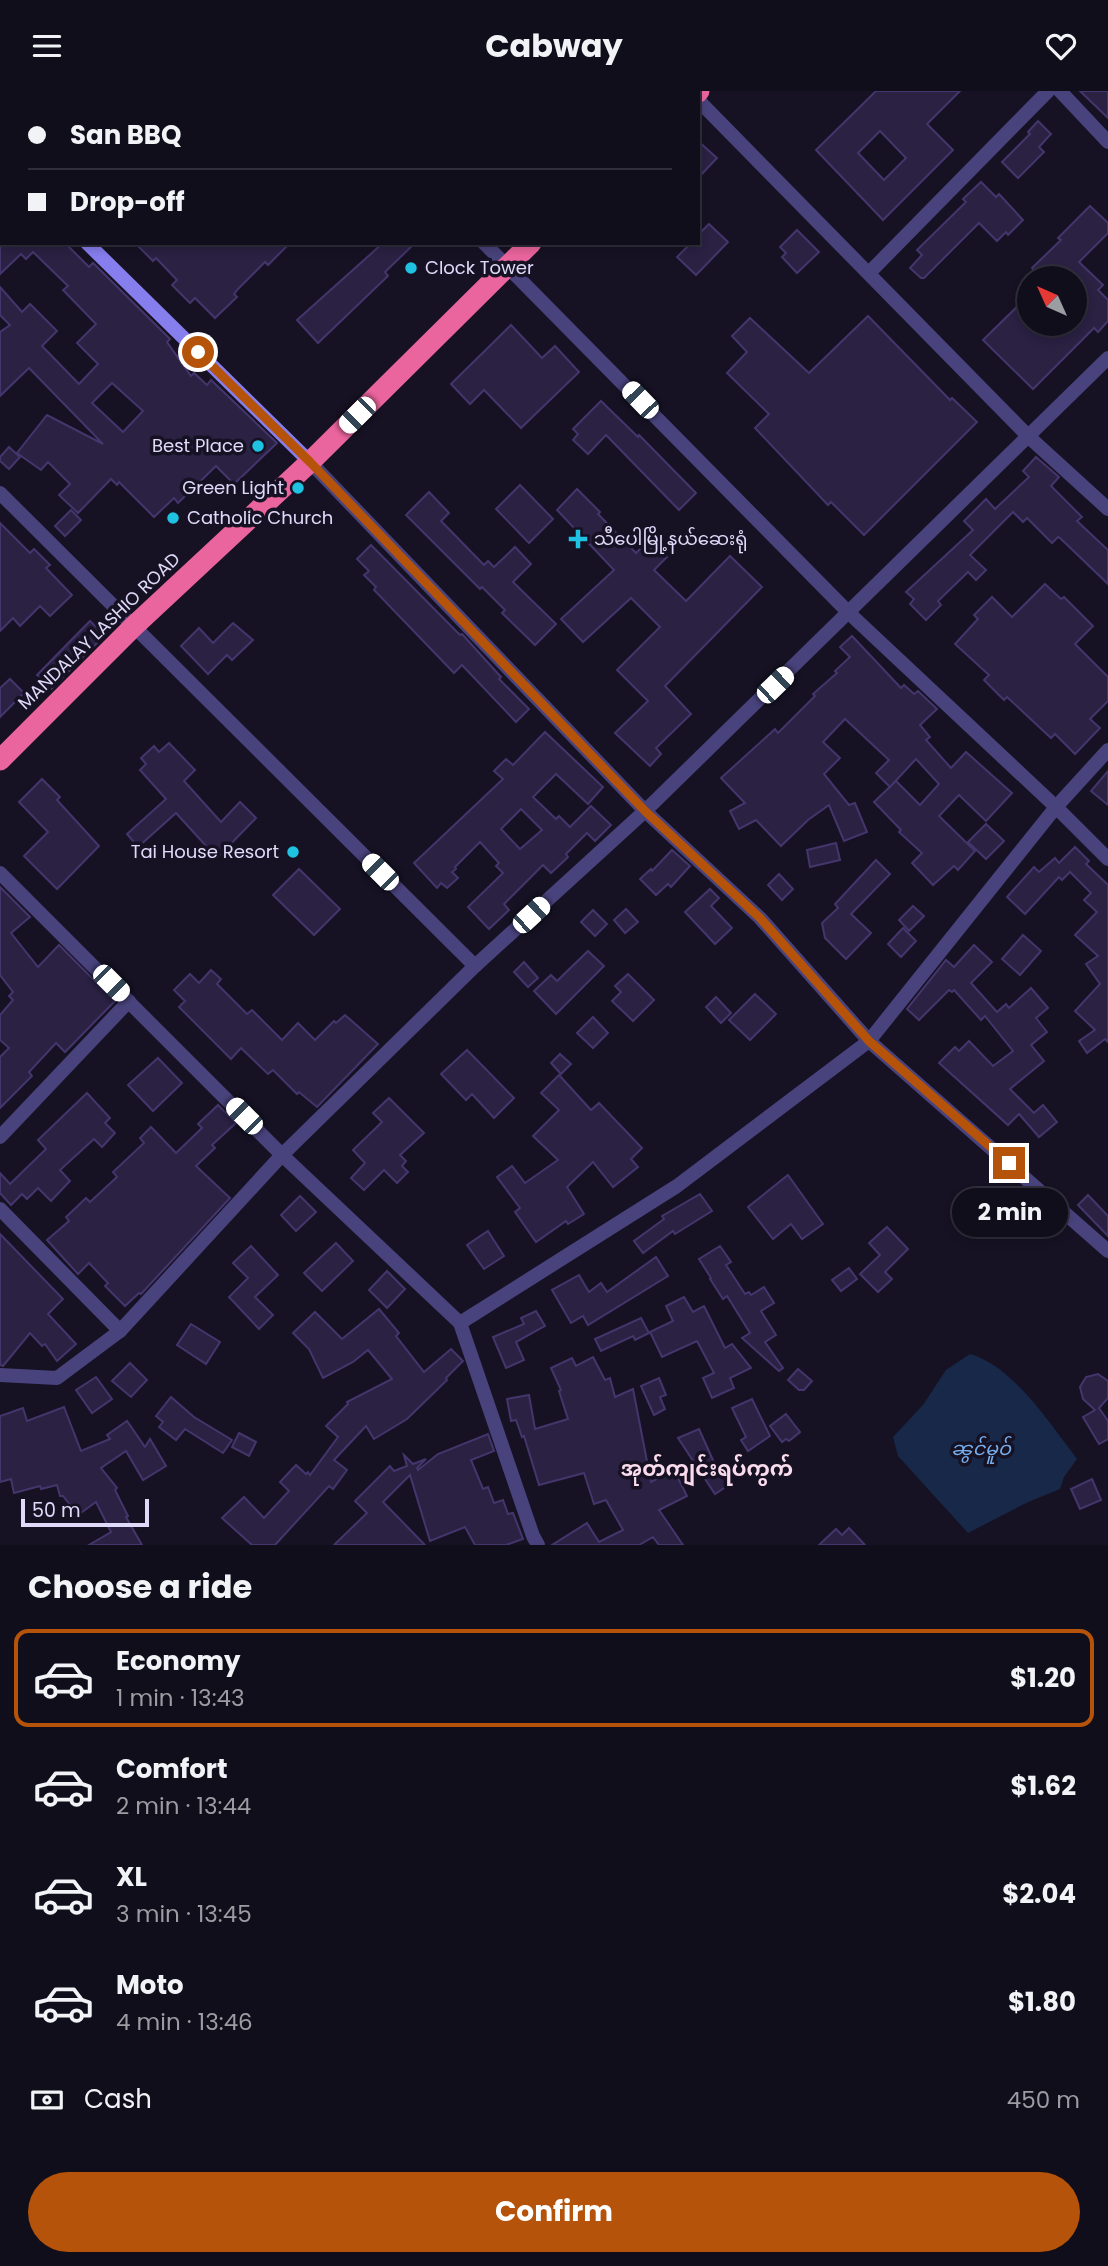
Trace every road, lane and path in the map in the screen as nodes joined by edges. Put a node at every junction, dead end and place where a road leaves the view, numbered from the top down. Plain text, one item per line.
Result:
1 (1048, 91) edge
2 (1060, 91) edge
3 (700, 102) edge
4 (1108, 142) edge
5 (89, 245) edge
6 (486, 245) edge
7 (529, 245) edge
8 (507, 265) junction
9 (869, 273) junction
10 (1108, 358) edge
11 (1029, 437) junction
12 (310, 462) junction
13 (0, 493) edge
14 (1108, 509) edge
15 (849, 613) junction
16 (134, 627) junction
17 (1108, 750) edge
18 (0, 760) edge
19 (1056, 807) junction
20 (645, 811) junction
21 (1108, 859) edge
22 (0, 873) edge
23 (475, 966) junction
24 (129, 1001) junction
25 (869, 1041) junction
26 (0, 1137) edge
27 (282, 1155) junction
28 (0, 1209) edge
29 (1108, 1251) edge
30 (460, 1324) junction
31 (120, 1331) junction
32 (0, 1375) edge
33 (538, 1545) edge

1 - 9 street
2 - 4 street
3 - 9 street
5 - 12 main road
6 - 8 street
7 - 8 highway, MANDALAY LASHIO ROAD
8 - 12 highway, MANDALAY LASHIO ROAD
8 - 15 street
9 - 11 street
10 - 11 street
11 - 14 street
11 - 15 street
12 - 16 highway, MANDALAY LASHIO ROAD
12 - 20 street
13 - 16 street
15 - 19 street
15 - 20 street
16 - 18 highway, MANDALAY LASHIO ROAD
16 - 23 street
17 - 19 street
19 - 21 street
19 - 25 street
20 - 23 street
20 - 25 street
22 - 24 street
23 - 27 street
24 - 26 street
24 - 27 street
25 - 29 street
25 - 30 street
27 - 30 street
27 - 31 street
28 - 31 street
30 - 33 street
31 - 32 street

